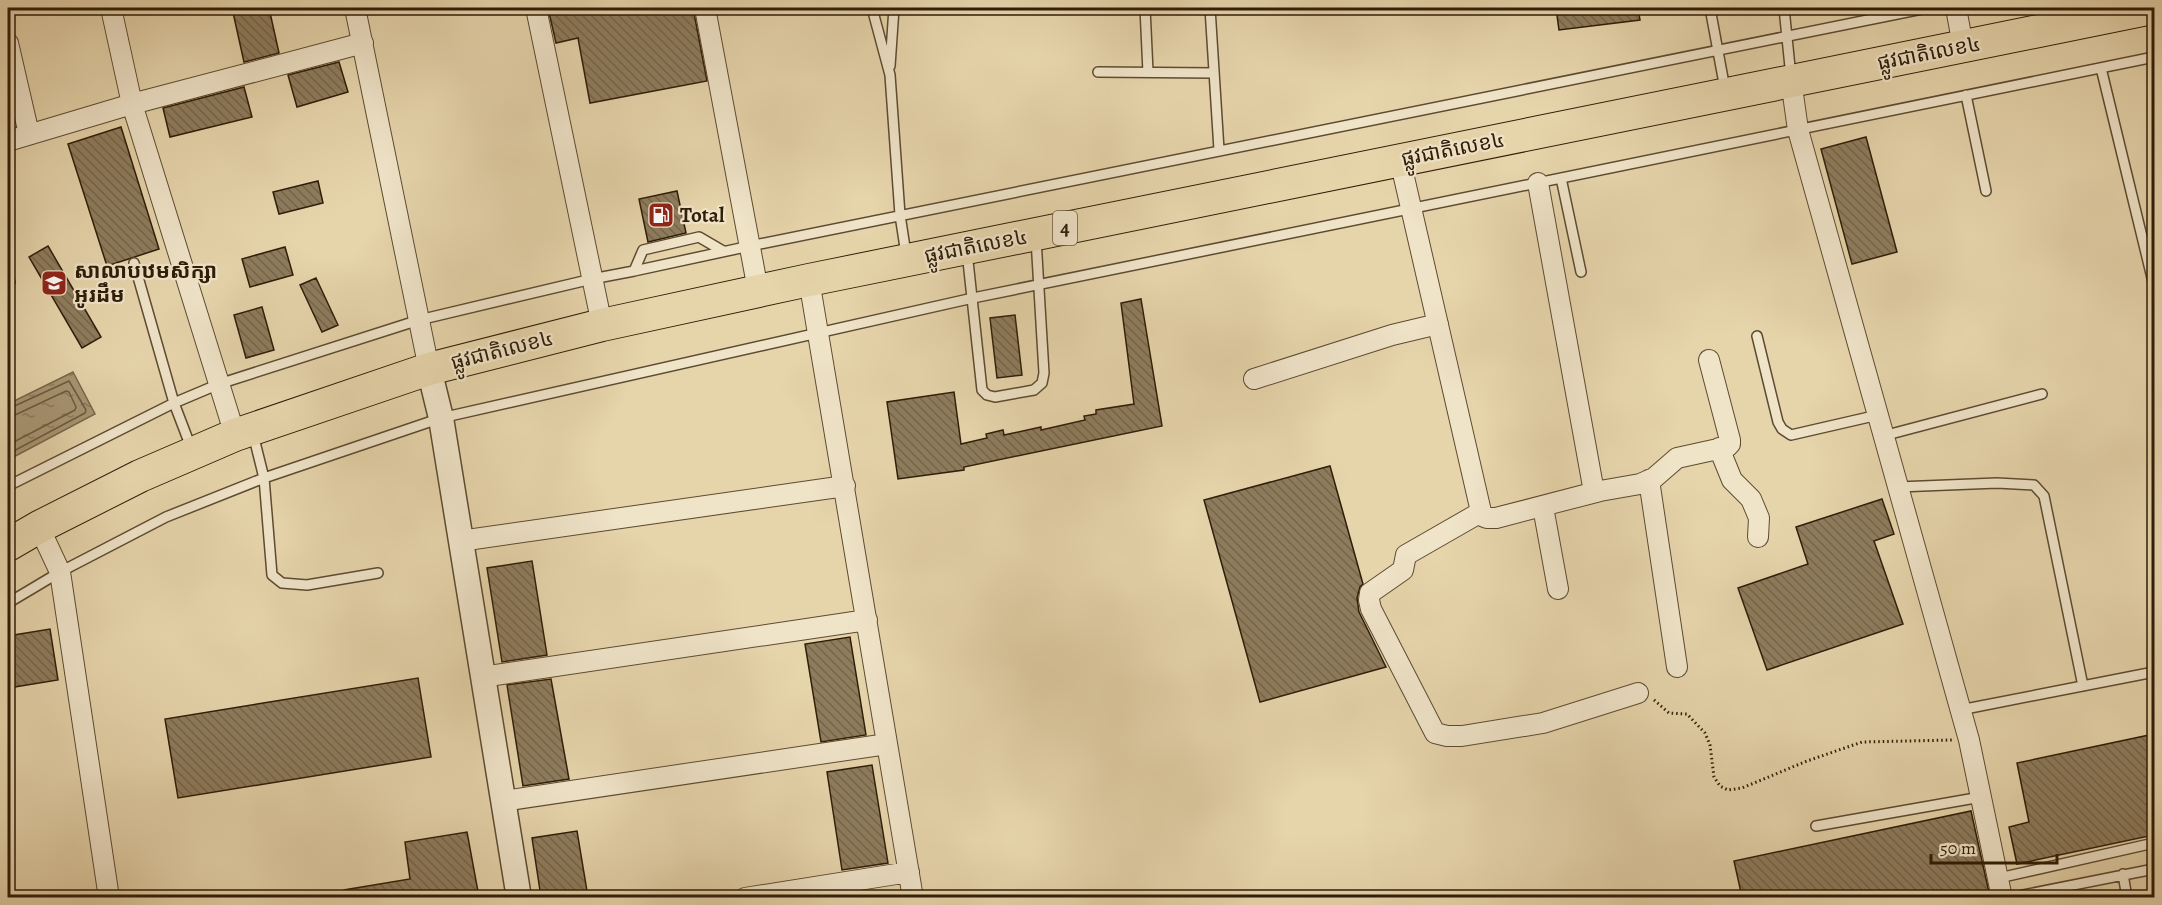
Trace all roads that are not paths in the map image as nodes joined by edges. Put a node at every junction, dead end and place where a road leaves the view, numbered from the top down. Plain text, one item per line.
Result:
1 (111, 8) edge
2 (355, 8) edge
3 (536, 8) edge
4 (705, 8) edge
5 (872, 8) edge
6 (894, 8) edge
7 (1145, 8) edge
8 (1210, 8) edge
9 (1710, 8) edge
10 (1784, 8) edge
11 (1927, 8) edge
12 (1956, 8) edge
13 (2152, 8) edge
14 (2115, 11) edge
15 (1787, 35) junction
16 (8, 43) edge
17 (363, 43) junction
18 (1963, 46) junction
19 (1718, 50) junction
20 (2154, 57) edge
21 (2101, 68) junction
22 (1098, 72) dead end
23 (1148, 72) junction
24 (1215, 73) junction
25 (890, 75) junction
26 (1791, 80) junction
27 (1726, 94) junction
28 (1966, 95) junction
29 (132, 104) junction
30 (1798, 130) junction
31 (29, 134) junction
32 (8, 141) edge
33 (1219, 150) junction
34 (1400, 160) junction
35 (1561, 178) junction
36 (1538, 183) junction
37 (1986, 191) dead end
38 (1411, 209) junction
39 (900, 215) junction
40 (1036, 234) junction
41 (750, 246) junction
42 (966, 248) junction
43 (723, 251) junction
44 (907, 260) junction
45 (134, 263) dead end
46 (634, 272) junction
47 (1581, 272) dead end
48 (592, 279) junction
49 (809, 279) junction
50 (1040, 284) junction
51 (2154, 286) edge
52 (758, 290) junction
53 (973, 298) junction
54 (419, 320) junction
55 (1438, 324) junction
56 (602, 325) junction
57 (818, 333) junction
58 (1757, 336) dead end
59 (1709, 360) dead end
60 (429, 369) junction
61 (1254, 379) dead end
62 (219, 384) junction
63 (2042, 394) dead end
64 (174, 403) junction
65 (1878, 416) junction
66 (441, 418) junction
67 (243, 432) junction
68 (1883, 436) junction
69 (1719, 448) junction
70 (193, 453) junction
71 (264, 478) junction
72 (1649, 480) junction
73 (8, 486) edge
74 (845, 486) junction
75 (1898, 487) junction
76 (1594, 492) junction
77 (1543, 507) junction
78 (1481, 512) junction
79 (39, 527) junction
80 (1758, 537) dead end
81 (460, 541) junction
82 (8, 545) edge
83 (60, 572) junction
84 (378, 573) dead end
85 (1558, 589) dead end
86 (8, 603) edge
87 (867, 620) junction
88 (1677, 667) dead end
89 (2154, 672) edge
90 (482, 677) junction
91 (2083, 686) junction
92 (1638, 693) road end
93 (1960, 710) junction
94 (887, 744) junction
95 (1981, 797) junction
96 (503, 801) junction
97 (1816, 826) dead end
98 (2154, 843) edge
99 (2154, 869) edge
100 (909, 872) junction
101 (2123, 874) junction
102 (1999, 878) junction
103 (109, 897) edge
104 (519, 897) edge
105 (745, 897) edge
106 (913, 897) edge
107 (2002, 897) edge
108 (2008, 897) edge
109 (2127, 897) edge

1 - 29 street
2 - 17 street
3 - 48 street
4 - 41 street
5 - 25 lane
6 - 25 lane
7 - 23 lane
8 - 24 lane
9 - 19 lane
10 - 15 lane
11 - 15 lane
12 - 18 street
13 - 14 highway, ផ្លូវជាតិលេខ៤ / 4
14 - 18 highway, ផ្លូវជាតិលេខ៤ / 4
15 - 19 lane
15 - 26 lane
16 - 31 street
17 - 29 street
17 - 54 street
18 - 26 highway, ផ្លូវជាតិលេខ៤ / 4
19 - 27 lane
19 - 33 lane
20 - 21 lane
21 - 28 lane
21 - 51 lane
22 - 23 lane
23 - 24 lane
24 - 33 lane
25 - 39 lane
26 - 27 highway, ផ្លូវជាតិលេខ៤ / 4
26 - 30 street
27 - 34 highway, ផ្លូវជាតិលេខ៤ / 4
28 - 30 lane
28 - 37 lane
29 - 31 street
29 - 62 street
30 - 35 lane
30 - 65 street
31 - 32 street
33 - 39 lane
34 - 38 street
34 - 40 highway, ផ្លូវជាតិលេខ៤ / 4
35 - 36 lane
35 - 47 lane
36 - 38 lane
36 - 76 street
38 - 50 lane
38 - 55 street
39 - 41 lane
39 - 44 lane
40 - 42 highway, ផ្លូវជាតិលេខ៤ / 4
40 - 50 lane
41 - 43 lane
41 - 52 street
42 - 44 highway, ផ្លូវជាតិលេខ៤ / 4
42 - 53 lane
43 - 46 lane
43 - 46 lane
44 - 49 highway, ផ្លូវជាតិលេខ៤ / 4
45 - 64 lane
46 - 48 lane
48 - 54 lane
48 - 56 street
49 - 52 highway, ផ្លូវជាតិលេខ៤ / 4
49 - 57 street
50 - 53 lane
50 - 53 lane
52 - 56 highway, ផ្លូវជាតិលេខ៤ / 4
53 - 57 lane
54 - 60 street
54 - 62 lane
55 - 61 street
55 - 78 street
56 - 60 highway, ផ្លូវជាតិលេខ៤ / 4
57 - 66 lane
57 - 74 street
58 - 65 lane
59 - 69 street
60 - 66 street
60 - 67 highway, ផ្លូវជាតិលេខ៤ / 4
62 - 64 lane
62 - 67 street
63 - 68 lane
64 - 70 lane
64 - 73 lane
65 - 68 street
66 - 71 lane
66 - 81 street
67 - 70 highway, ផ្លូវជាតិលេខ៤ / 4
67 - 71 lane
68 - 75 street
69 - 72 street
69 - 80 street
70 - 79 highway, ផ្លូវជាតិលេខ៤ / 4
71 - 83 lane
71 - 84 lane
72 - 76 street
72 - 88 street
74 - 81 street
74 - 87 street
75 - 91 lane
75 - 93 street
76 - 77 street
77 - 78 street
77 - 85 street
78 - 92 street
79 - 82 highway, ផ្លូវជាតិលេខ៤ / 4
79 - 83 street
81 - 90 street
83 - 86 lane
83 - 103 street
87 - 90 street
87 - 94 street
89 - 91 lane
90 - 96 street
91 - 93 lane
93 - 95 street
94 - 96 street
94 - 100 street
95 - 97 lane
95 - 102 street
96 - 104 street
98 - 102 lane
99 - 101 lane
100 - 105 street
100 - 106 street
101 - 108 lane
101 - 109 lane
102 - 107 street

